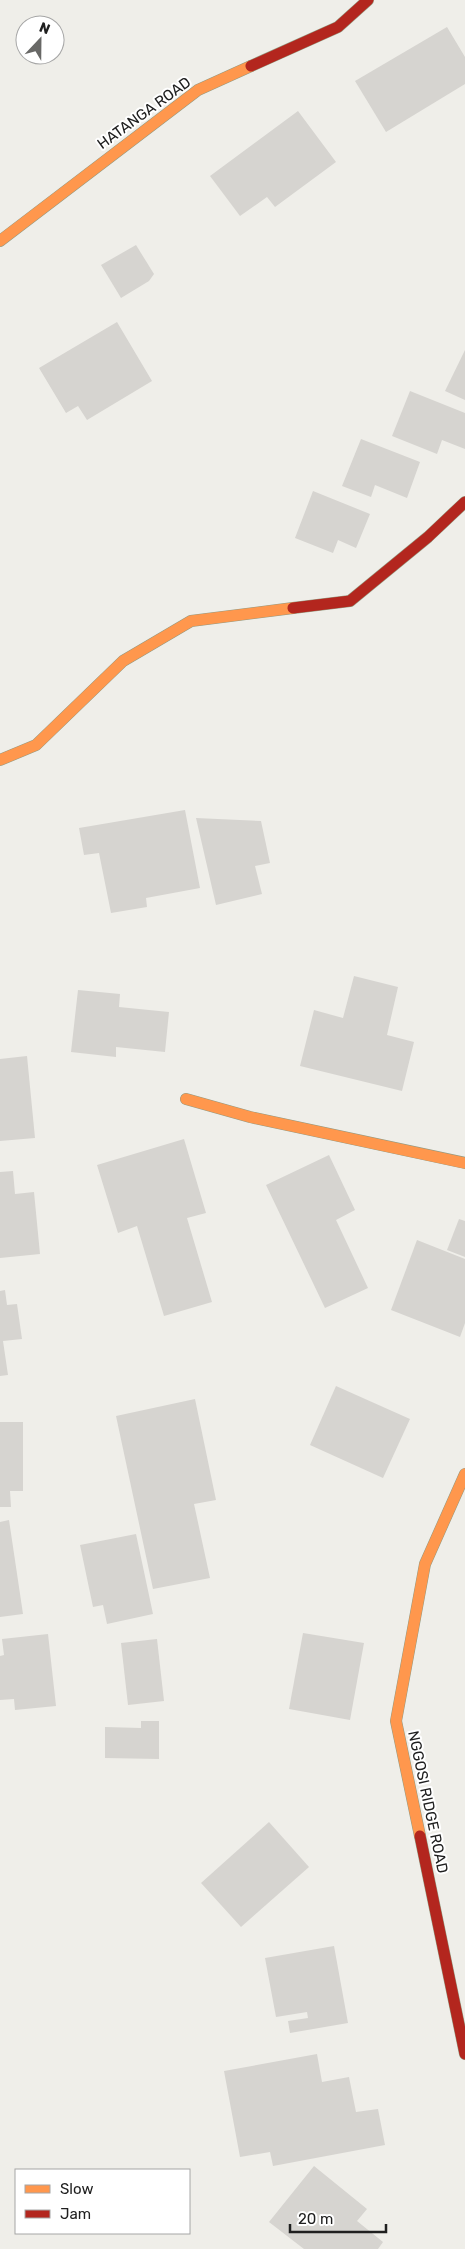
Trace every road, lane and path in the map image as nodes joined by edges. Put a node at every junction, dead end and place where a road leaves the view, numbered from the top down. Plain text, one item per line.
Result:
1 (368, 0) edge
2 (0, 241) edge
3 (465, 502) edge
4 (0, 760) edge
5 (186, 1099) dead end
6 (465, 1163) edge
7 (465, 1474) edge
8 (465, 2054) edge

1 - 2 street, HATANGA ROAD
3 - 4 street
5 - 6 street
7 - 8 street, NGGOSI RIDGE ROAD

